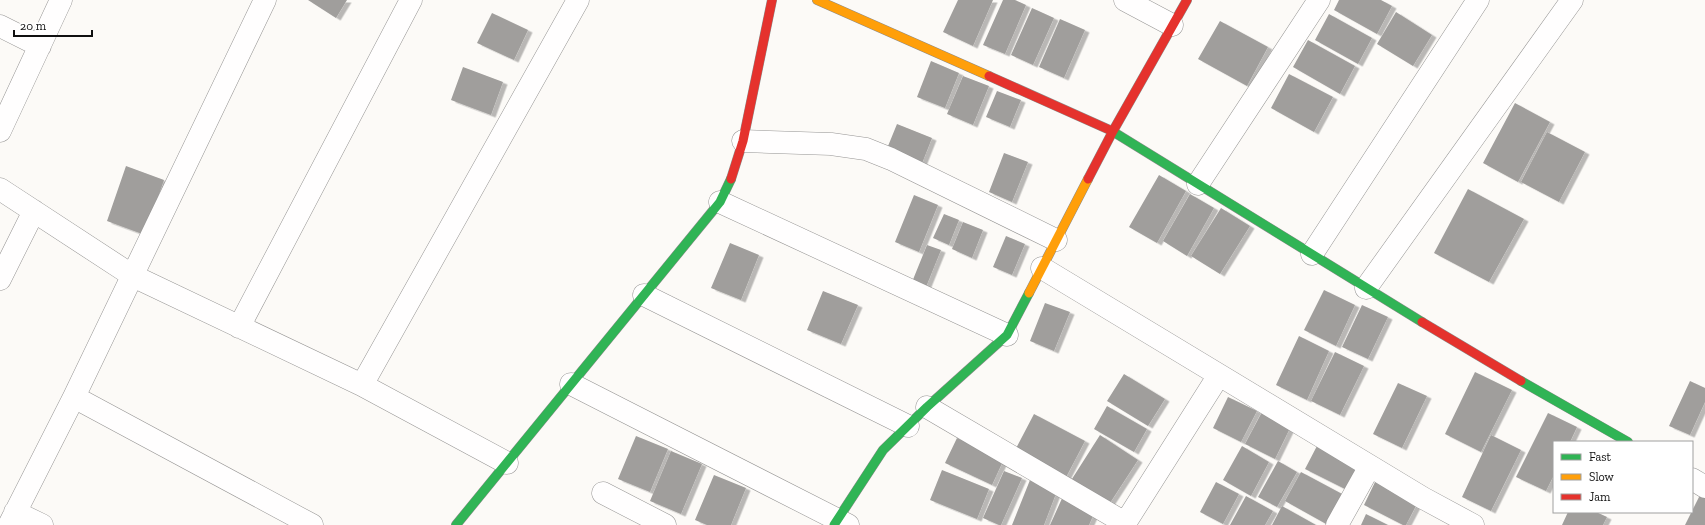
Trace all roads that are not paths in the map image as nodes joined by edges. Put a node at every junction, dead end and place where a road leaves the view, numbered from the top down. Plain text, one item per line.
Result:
1 (61, 0) edge
2 (265, 0) edge
3 (411, 0) edge
4 (578, 0) edge
5 (772, 0) edge
6 (817, 0) edge
7 (1124, 0) edge
8 (1187, 0) edge
9 (1318, 0) edge
10 (1478, 0) edge
11 (1572, 0) edge
12 (1172, 25) junction
13 (0, 26) edge
14 (40, 46) junction
15 (0, 131) edge
16 (1113, 131) junction
17 (742, 142) junction
18 (1198, 184) junction
19 (0, 188) edge
20 (720, 202) junction
21 (34, 211) junction
22 (1056, 240) junction
23 (1312, 254) junction
24 (1042, 268) junction
25 (132, 276) junction
26 (0, 279) edge
27 (1366, 288) junction
28 (644, 295) junction
29 (239, 327) junction
30 (1007, 335) junction
31 (1220, 375) junction
32 (571, 384) junction
33 (362, 385) junction
34 (74, 397) junction
35 (927, 407) junction
36 (908, 426) junction
37 (1626, 441) edge
38 (507, 463) junction
39 (1370, 466) junction
40 (1693, 480) edge
41 (1705, 487) edge
42 (603, 493) dead end
43 (12, 518) edge
44 (840, 523) edge
45 (1124, 524) edge
46 (42, 525) edge
47 (312, 525) edge
48 (456, 525) edge
49 (665, 525) edge
50 (1337, 525) edge
51 (1473, 525) edge

1 - 14 street
2 - 25 street
3 - 29 street
4 - 33 street
5 - 17 street
6 - 16 street
7 - 12 street
8 - 12 street
9 - 18 street
10 - 23 street
11 - 27 street
12 - 16 street
13 - 14 street
14 - 15 street
16 - 18 street
16 - 22 street
17 - 20 street
17 - 22 street
18 - 23 street
19 - 21 street
20 - 28 street
20 - 30 street
21 - 25 street
21 - 26 street
22 - 24 street
23 - 27 street
24 - 30 street
24 - 31 street
25 - 29 street
25 - 34 street
27 - 37 street
28 - 32 street
28 - 36 street
29 - 33 street
30 - 35 street
31 - 39 street
31 - 45 street
32 - 38 street
32 - 44 street
33 - 38 street
34 - 43 street
34 - 47 street
35 - 36 street
35 - 45 street
36 - 44 street
38 - 48 street
39 - 50 street
39 - 51 street
40 - 41 street
42 - 49 street
43 - 46 street

